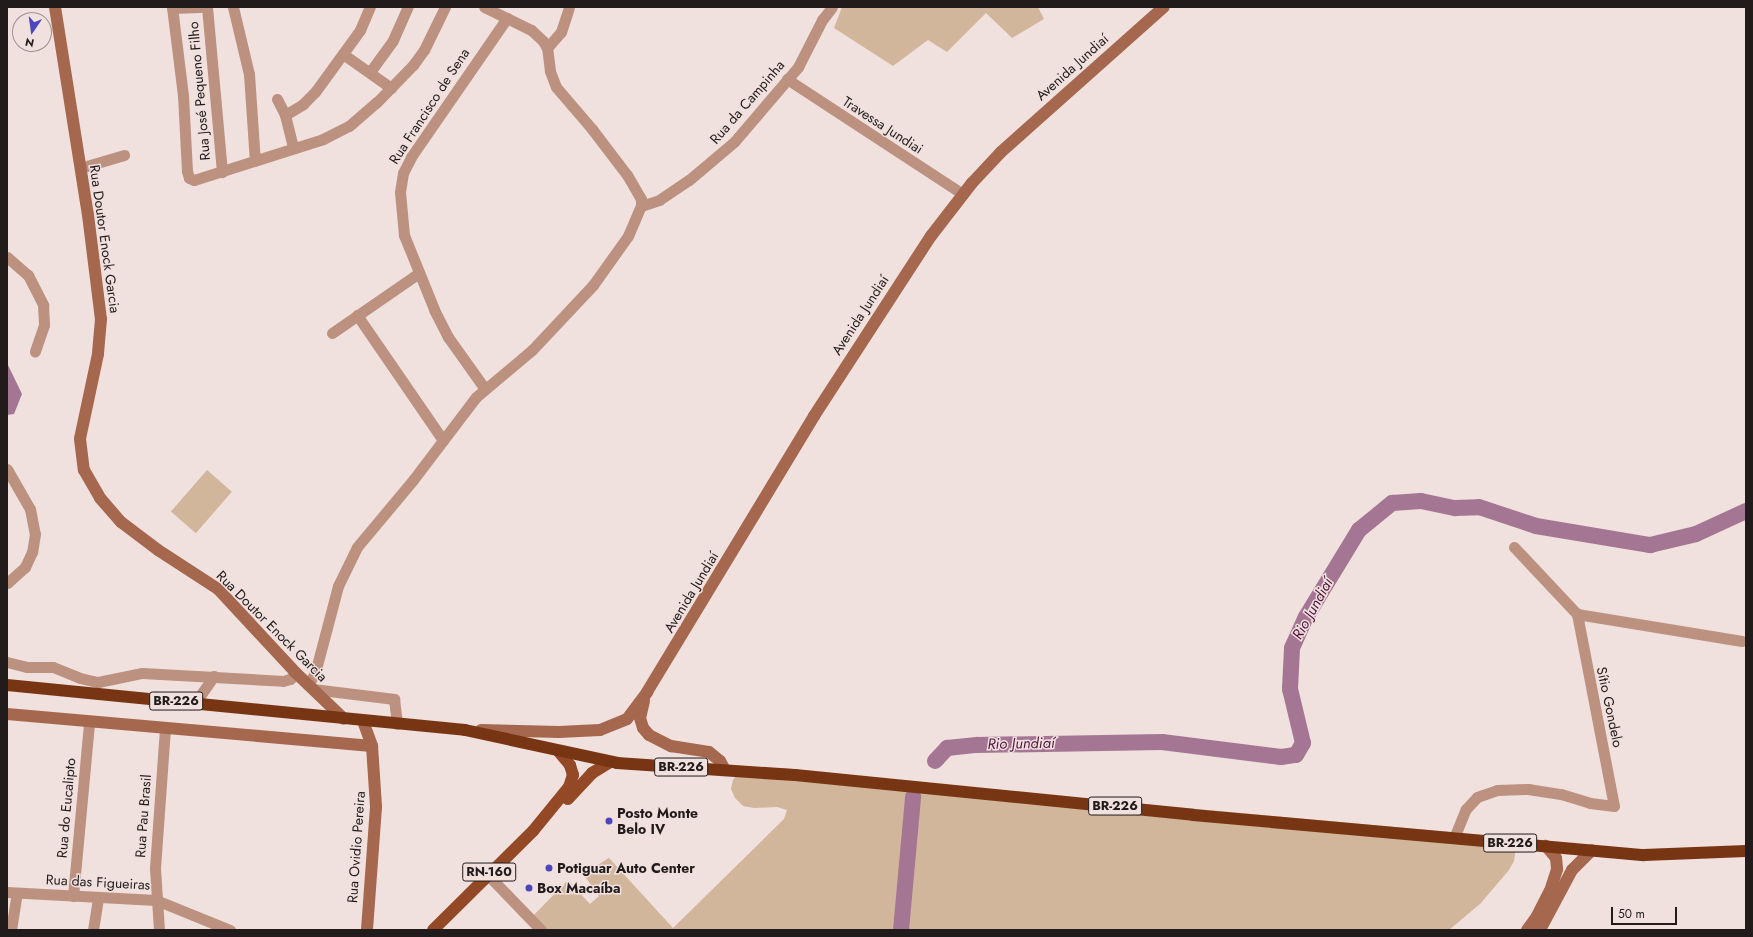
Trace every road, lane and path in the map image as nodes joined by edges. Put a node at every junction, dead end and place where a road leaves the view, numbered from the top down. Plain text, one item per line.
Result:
1 (55, 7) edge
2 (206, 7) edge
3 (233, 7) edge
4 (370, 7) edge
5 (408, 7) edge
6 (445, 7) edge
7 (484, 7) edge
8 (569, 7) edge
9 (832, 7) edge
10 (1164, 7) edge
11 (172, 8) edge
12 (507, 18) junction
13 (547, 48) junction
14 (343, 54) junction
15 (370, 72) junction
16 (787, 79) junction
17 (391, 88) junction
18 (277, 99) dead end
19 (285, 115) junction
20 (292, 148) junction
21 (124, 154) dead end
22 (255, 161) junction
23 (80, 168) junction
24 (222, 172) junction
25 (963, 194) junction
26 (641, 206) junction
27 (7, 257) edge
28 (419, 274) junction
29 (357, 315) junction
30 (332, 333) dead end
31 (35, 351) dead end
32 (485, 389) junction
33 (443, 440) junction
34 (7, 469) edge
35 (1514, 547) dead end
36 (7, 583) edge
37 (1577, 614) junction
38 (1742, 641) dead end
39 (7, 662) edge
40 (296, 674) junction
41 (214, 676) junction
42 (7, 686) edge
43 (311, 687) junction
44 (98, 688) junction
45 (647, 692) junction
46 (195, 703) junction
47 (7, 714) edge
48 (344, 719) junction
49 (363, 721) junction
50 (89, 722) junction
51 (397, 724) junction
52 (165, 728) junction
53 (465, 730) junction
54 (372, 746) junction
55 (559, 752) junction
56 (610, 762) junction
57 (725, 770) junction
58 (547, 816) junction
59 (1454, 838) junction
60 (1546, 846) junction
61 (1592, 850) junction
62 (1746, 851) edge
63 (487, 874) junction
64 (1560, 880) junction
65 (12, 893) edge
66 (73, 896) junction
67 (98, 897) junction
68 (156, 900) junction
69 (11, 930) edge
70 (93, 930) edge
71 (160, 930) edge
72 (230, 930) edge
73 (367, 930) edge
74 (433, 930) edge
75 (541, 930) edge
76 (1527, 930) edge
77 (1540, 930) edge

1 - 23 street, Rua Doutor Enock Garcia
2 - 11 street
2 - 24 street, Rua José Pequeno Filho
3 - 22 street
4 - 14 street
5 - 15 street
6 - 17 street
7 - 12 street
8 - 13 street
9 - 16 street, Rua da Campinha
10 - 25 street, Avenida Jundiaí
11 - 24 street
12 - 13 street
12 - 28 street, Rua Francisco de Sena
13 - 26 street
14 - 15 street
14 - 19 street
15 - 17 street
16 - 25 street, Travessa Jundiai
16 - 26 street, Rua da Campinha
17 - 20 street
18 - 19 street
19 - 20 street
20 - 22 street
21 - 23 street
22 - 24 street
23 - 40 street, Rua Doutor Enock Garcia
25 - 45 street, Avenida Jundiaí
26 - 32 street
27 - 31 street
28 - 29 street
28 - 32 street, Rua Francisco de Sena
29 - 30 street
29 - 33 street
32 - 33 street
33 - 43 street
34 - 36 street
35 - 37 street
37 - 38 street
37 - 59 street, Sítio Gondelo
39 - 44 street
40 - 41 street
40 - 43 street, Rua Doutor Enock Garcia
41 - 44 street
41 - 46 street
42 - 44 highway, BR-226
43 - 48 street, Rua Doutor Enock Garcia
43 - 51 street
44 - 46 highway, BR-226
45 - 53 street, Avenida Jundiaí
45 - 57 street, Avenida Jundiaí
46 - 48 highway, BR-226
47 - 50 street
48 - 49 highway, BR-226
49 - 51 highway, BR-226
49 - 54 street, Rua Ovidio Pereira
50 - 52 street
50 - 66 street, Rua do Eucalipto
51 - 53 highway, BR-226
52 - 54 street
52 - 68 street, Rua Pau Brasil
53 - 55 highway, BR-226
54 - 73 street, Rua Ovidio Pereira
55 - 56 highway, BR-226
55 - 58 main road, RN-160
56 - 57 highway, BR-226
56 - 58 main road, RN-160
57 - 59 highway, BR-226
58 - 63 main road, RN-160
59 - 60 highway, BR-226
60 - 61 highway, BR-226
60 - 64 street
61 - 62 highway, BR-226
61 - 64 street
63 - 74 main road, RN-160
63 - 75 street
64 - 76 street
64 - 77 street
65 - 66 street, Rua das Figueiras
65 - 69 street
66 - 67 street, Rua das Figueiras
67 - 68 street, Rua das Figueiras
67 - 70 street
68 - 71 street, Rua Pau Brasil
68 - 72 street, Rua das Figueiras

